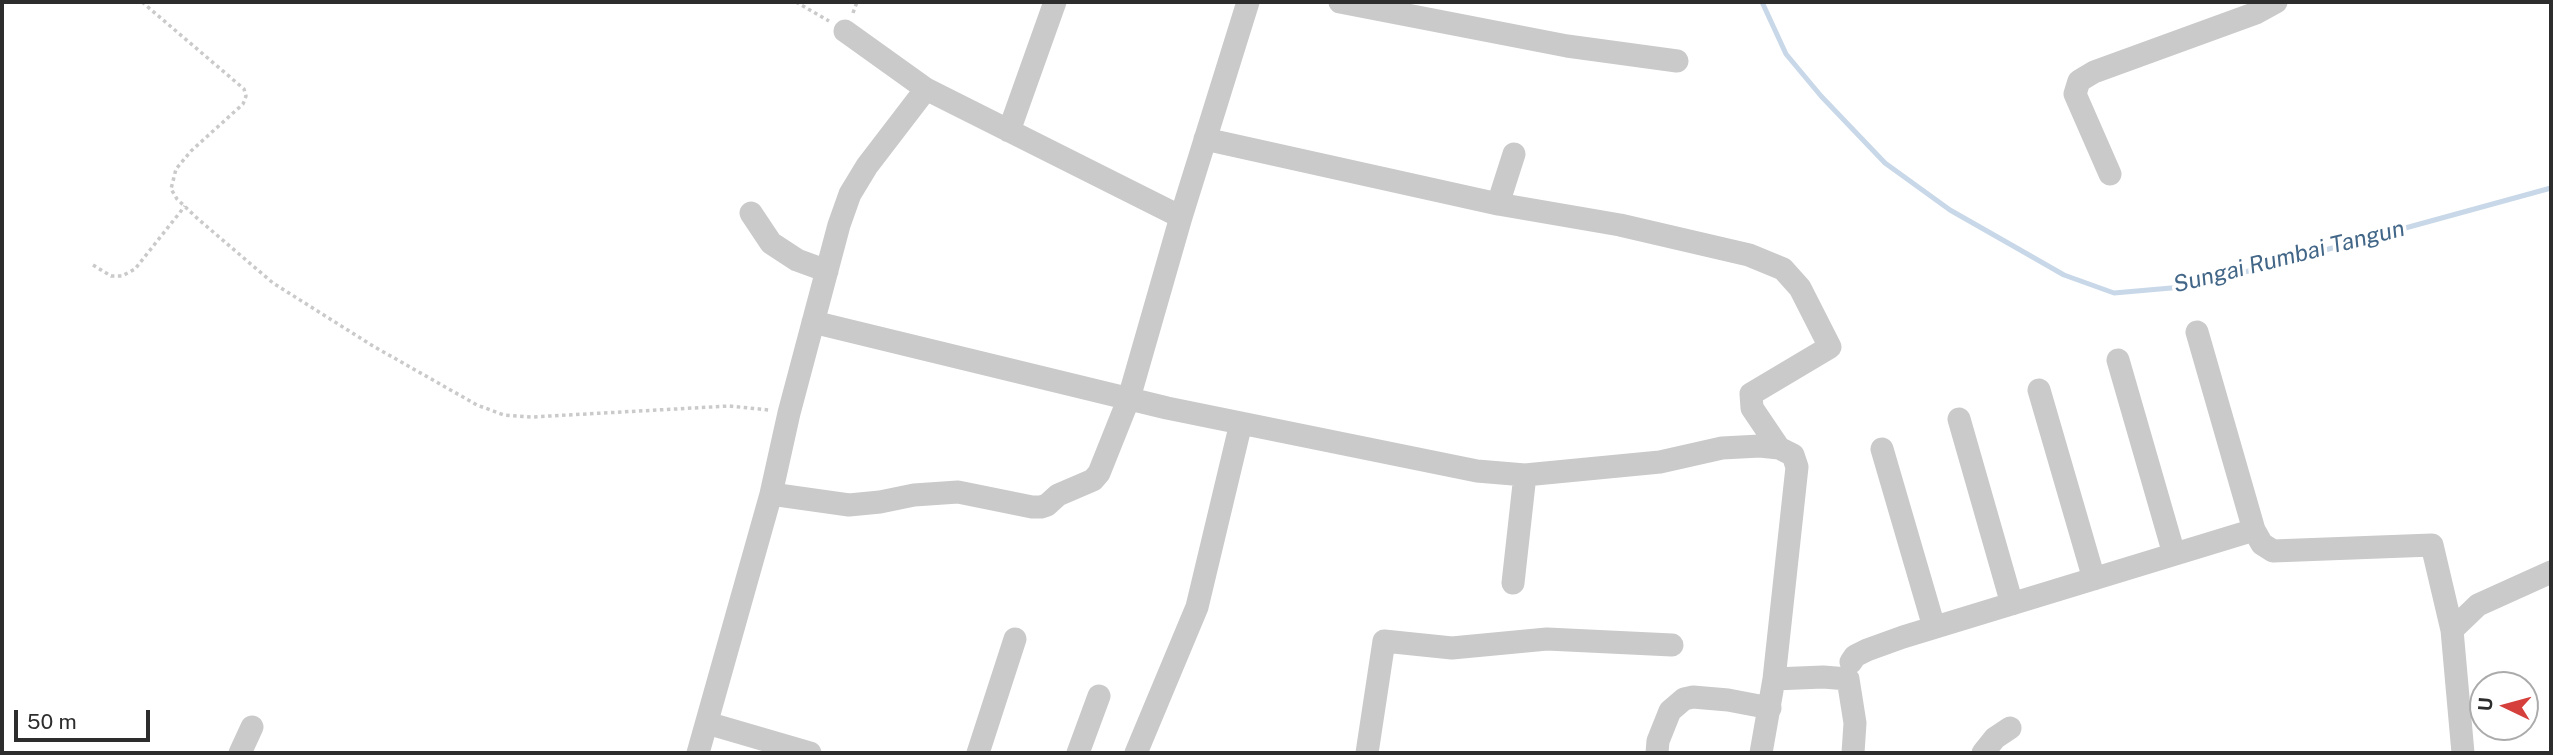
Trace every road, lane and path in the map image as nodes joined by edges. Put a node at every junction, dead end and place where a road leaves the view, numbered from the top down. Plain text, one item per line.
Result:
1 (142, 2) edge
2 (796, 2) edge
3 (1055, 2) edge
4 (1248, 2) edge
5 (1340, 2) edge
6 (2276, 2) edge
7 (845, 31) joint
8 (1677, 61) dead end
9 (926, 89) junction
10 (1009, 131) junction
11 (1205, 139) junction
12 (1514, 154) dead end
13 (2110, 174) dead end
14 (1498, 204) junction
15 (185, 206) junction
16 (751, 212) dead end
17 (1181, 217) junction
18 (93, 265) dead end
19 (827, 271) junction
20 (813, 322) junction
21 (2197, 332) dead end
22 (2119, 360) dead end
23 (2039, 390) dead end
24 (1129, 398) junction
25 (789, 413) junction
26 (1959, 419) dead end
27 (1241, 423) junction
28 (1779, 448) junction
29 (1882, 449) dead end
30 (1525, 475) junction
31 (771, 494) junction
32 (2254, 530) junction
33 (2174, 554) junction
34 (2551, 572) edge
35 (2094, 579) junction
36 (1513, 583) dead end
37 (2012, 604) junction
38 (1934, 628) junction
39 (2452, 630) junction
40 (1014, 639) dead end
41 (1672, 645) dead end
42 (1852, 662) dead end
43 (1774, 679) junction
44 (1099, 696) dead end
45 (1770, 708) junction
46 (707, 723) junction
47 (251, 727) dead end
48 (2010, 728) dead end
49 (240, 753) edge
50 (698, 753) edge
51 (810, 753) edge
52 (978, 753) edge
53 (1078, 753) edge
54 (1136, 753) edge
55 (1367, 753) edge
56 (1657, 753) edge
57 (1761, 753) edge
58 (1853, 753) edge
59 (1983, 753) edge
60 (2463, 753) edge

1 - 15 path
2 - 7 path
3 - 10 street
4 - 11 street
5 - 8 street
6 - 13 street
7 - 9 street
9 - 10 street
9 - 19 street
10 - 17 street
11 - 14 street
11 - 17 street
12 - 14 street
14 - 28 street
15 - 18 path
15 - 25 path
16 - 19 street
17 - 24 street
19 - 20 street
20 - 24 street
20 - 25 street
21 - 32 street
22 - 33 street
23 - 35 street
24 - 27 street
24 - 31 street
25 - 31 street
26 - 37 street
27 - 30 street
27 - 54 street
28 - 30 street
28 - 43 street
29 - 38 street
30 - 36 street
31 - 46 street
32 - 33 street
32 - 39 street
33 - 35 street
34 - 39 street
35 - 37 street
37 - 38 street
38 - 42 street
39 - 60 street
40 - 52 street
41 - 55 street
43 - 45 street
43 - 58 street
44 - 53 street
45 - 56 street
45 - 57 street
46 - 50 street
46 - 51 street
47 - 49 street
48 - 59 street

